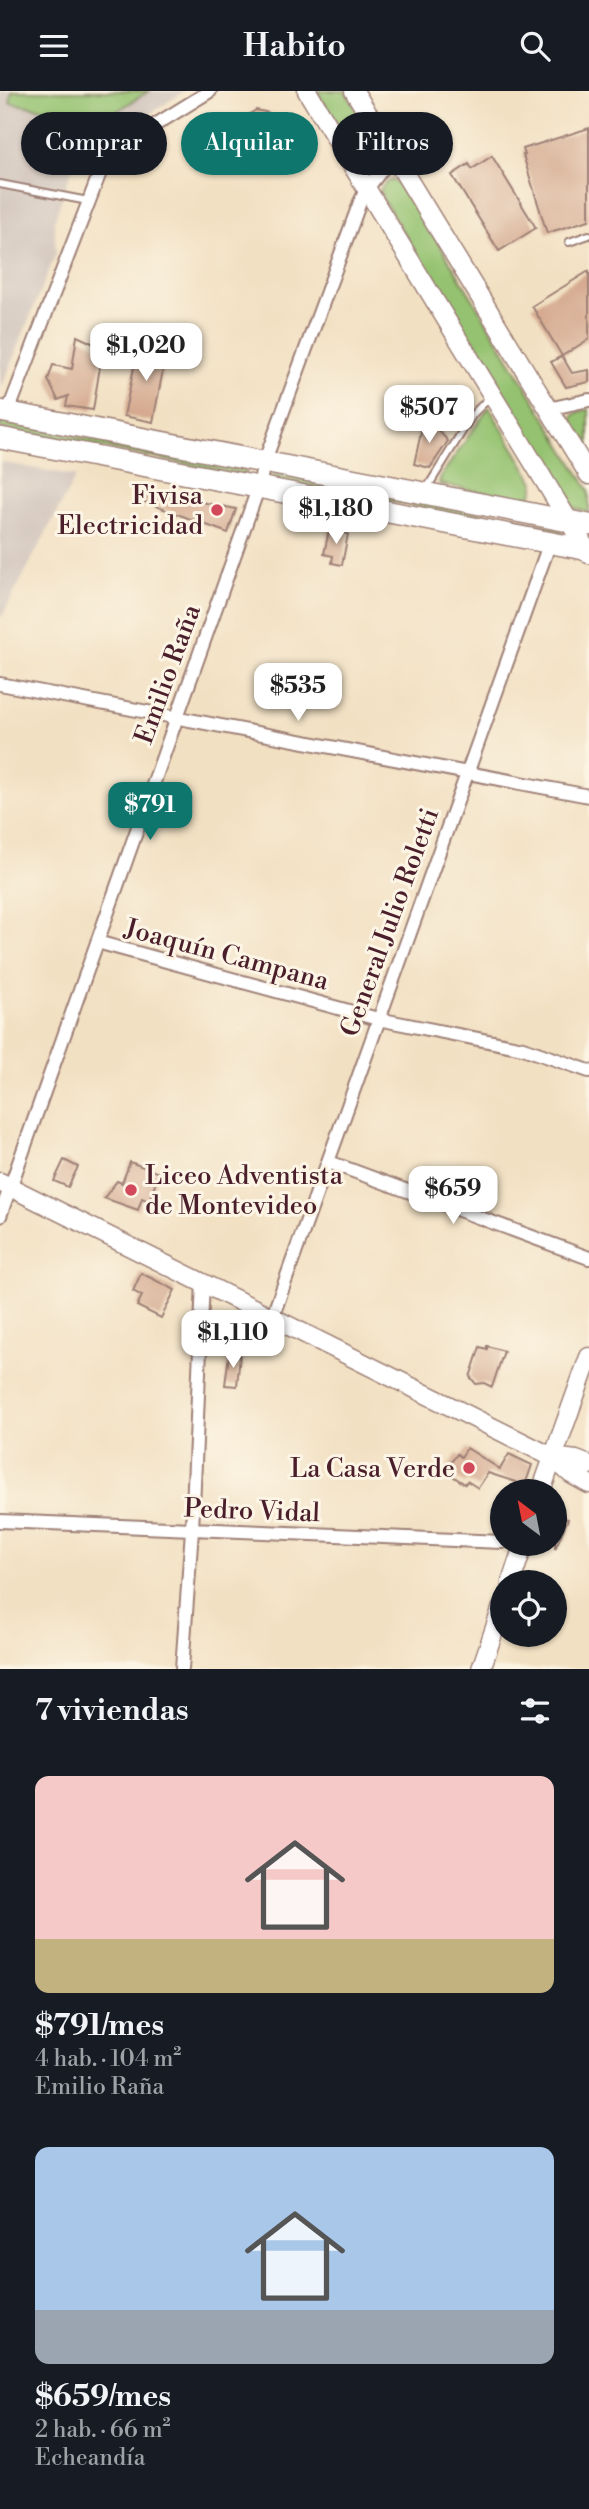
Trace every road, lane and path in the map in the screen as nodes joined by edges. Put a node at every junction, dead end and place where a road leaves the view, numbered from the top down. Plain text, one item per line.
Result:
1 (210, 91) edge
2 (307, 91) edge
3 (354, 91) edge
4 (367, 112) edge
5 (378, 175) edge
6 (405, 175) edge
7 (0, 184) edge
8 (366, 190) junction
9 (88, 201) junction
10 (589, 235) edge
11 (569, 242) dead end
12 (491, 395) junction
13 (589, 400) edge
14 (548, 409) junction
15 (4, 411) edge
16 (0, 437) edge
17 (264, 463) junction
18 (589, 475) edge
19 (259, 486) junction
20 (425, 493) junction
21 (579, 523) edge
22 (550, 542) junction
23 (588, 551) edge
24 (0, 684) edge
25 (176, 717) junction
26 (467, 771) junction
27 (589, 796) edge
28 (97, 941) junction
29 (378, 1019) junction
30 (589, 1071) edge
31 (329, 1162) junction
32 (4, 1185) edge
33 (0, 1216) edge
34 (589, 1258) edge
35 (203, 1282) junction
36 (272, 1318) junction
37 (589, 1357) edge
38 (552, 1457) junction
39 (589, 1465) edge
40 (545, 1479) edge
41 (589, 1484) edge
42 (0, 1521) edge
43 (192, 1530) junction
44 (490, 1542) edge
45 (490, 1642) edge
46 (182, 1669) edge
47 (481, 1669) edge

1 - 9 street
2 - 8 street
3 - 4 street
5 - 8 street, Emilio Raña
6 - 14 street
7 - 9 lane
8 - 12 street
8 - 17 street, Emilio Raña
9 - 15 street
10 - 11 lane
12 - 20 lane
12 - 21 street
13 - 14 street
14 - 18 street
15 - 17 main road
16 - 19 main road
17 - 19 street, Emilio Raña
17 - 20 main road
19 - 22 main road
19 - 25 street, Emilio Raña
20 - 21 main road
21 - 23 street
22 - 23 main road
22 - 26 street, General Julio Roletti
24 - 25 street
25 - 26 street
25 - 28 street, Emilio Raña
26 - 27 street
26 - 29 street, General Julio Roletti
28 - 29 street, Joaquín Campana
28 - 32 street, Emilio Raña
29 - 30 street, Joaquín Campana
29 - 31 street, General Julio Roletti
31 - 34 street
31 - 36 street, General Julio Roletti
32 - 33 street, Emilio Raña
32 - 35 street
35 - 36 street
35 - 43 street
36 - 38 street
37 - 38 street
38 - 39 street
38 - 40 street
38 - 41 street
42 - 43 street, Pedro Vidal
43 - 44 street, Pedro Vidal
43 - 46 street
45 - 47 street

